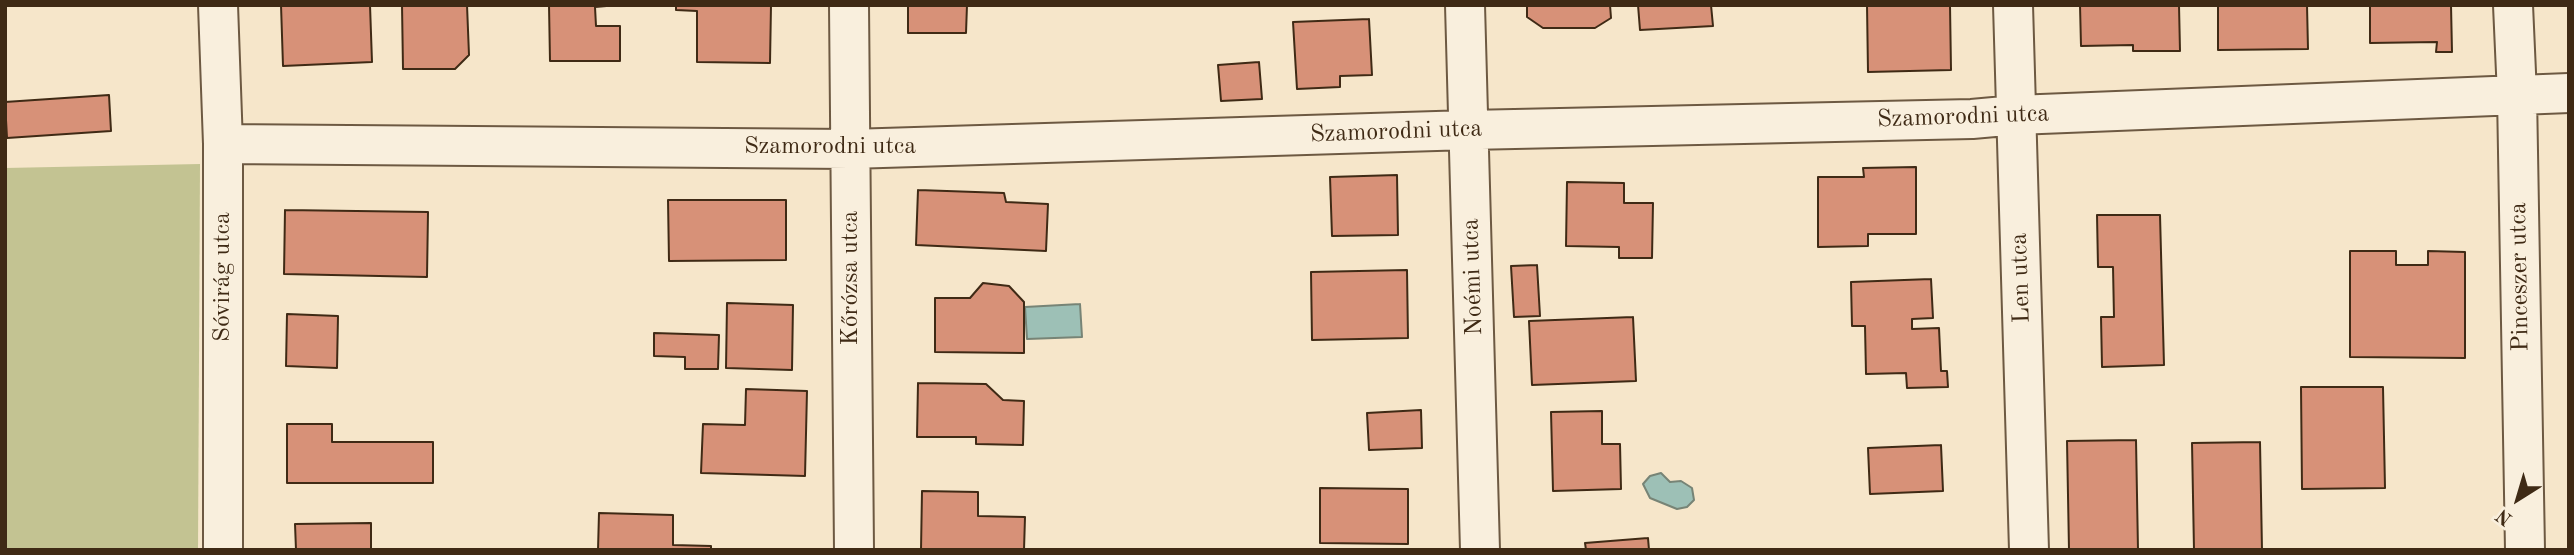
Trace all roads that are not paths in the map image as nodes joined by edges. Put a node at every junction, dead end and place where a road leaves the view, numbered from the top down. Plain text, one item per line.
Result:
1 (218, 5) edge
2 (849, 5) edge
3 (1465, 5) edge
4 (2012, 5) edge
5 (2513, 5) edge
6 (2569, 93) edge
7 (2517, 95) junction
8 (2016, 115) junction
9 (1469, 130) junction
10 (223, 144) junction
11 (850, 149) junction
12 (223, 550) edge
13 (854, 550) edge
14 (1480, 550) edge
15 (2029, 550) edge
16 (2525, 550) edge

1 - 10 street, Sóvirág utca
2 - 11 street, Kőrózsa utca
3 - 9 street, Noémi utca
4 - 8 street, Len utca
5 - 7 street, Pinceszer utca
6 - 7 street, Szamorodni utca
7 - 8 street, Szamorodni utca
7 - 16 street, Pinceszer utca
8 - 9 street, Szamorodni utca
8 - 15 street, Len utca
9 - 11 street, Szamorodni utca
9 - 14 street, Noémi utca
10 - 11 street, Szamorodni utca
10 - 12 street, Sóvirág utca
11 - 13 street, Kőrózsa utca

